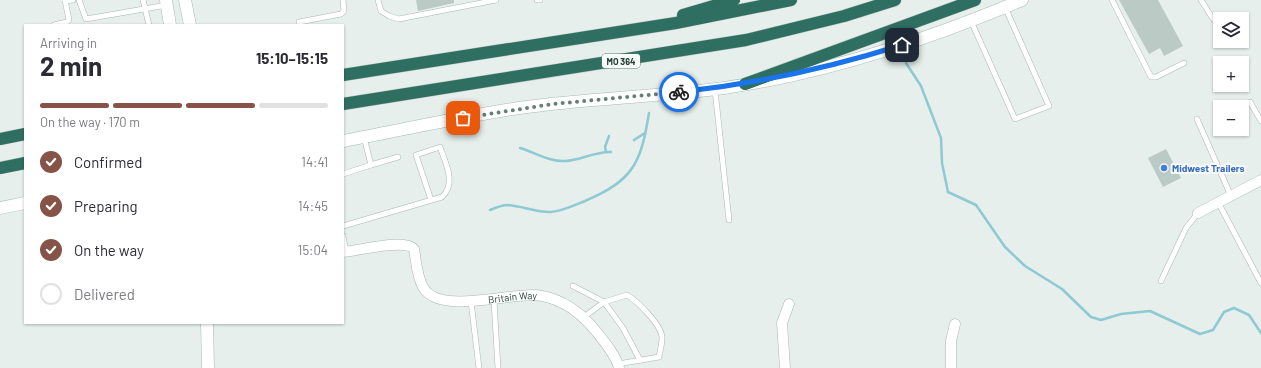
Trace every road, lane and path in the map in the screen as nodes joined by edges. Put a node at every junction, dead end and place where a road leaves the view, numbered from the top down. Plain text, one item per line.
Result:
1 (73, 0) edge
2 (79, 0) edge
3 (143, 0) edge
4 (185, 0) edge
5 (343, 0) edge
6 (380, 0) edge
7 (496, 0) edge
8 (734, 0) edge
9 (791, 0) edge
10 (895, 0) edge
11 (975, 0) edge
12 (1022, 0) edge
13 (1112, 0) edge
14 (1201, 0) edge
15 (65, 1) edge
16 (167, 2) edge
17 (1005, 7) junction
18 (145, 8) junction
19 (1213, 19) dead end
20 (971, 21) junction
21 (299, 22) dead end
22 (58, 24) edge
23 (149, 24) edge
24 (170, 24) edge
25 (190, 24) edge
26 (634, 30) junction
27 (1184, 63) dead end
28 (344, 75) edge
29 (745, 84) junction
30 (715, 88) junction
31 (1250, 102) dead end
32 (344, 104) edge
33 (1197, 119) dead end
34 (1261, 121) edge
35 (24, 133) edge
36 (24, 133) edge
37 (0, 135) edge
38 (364, 138) junction
39 (0, 139) edge
40 (344, 141) edge
41 (398, 157) dead end
42 (24, 163) edge
43 (371, 165) junction
44 (0, 168) edge
45 (344, 174) edge
46 (1260, 182) edge
47 (1231, 196) junction
48 (431, 200) junction
49 (1218, 202) junction
50 (24, 203) edge
51 (0, 208) edge
52 (1198, 213) joint
53 (729, 220) dead end
54 (344, 226) edge
55 (344, 252) edge
56 (1160, 281) dead end
57 (1261, 283) edge
58 (573, 286) dead end
59 (494, 300) junction
60 (471, 302) junction
61 (604, 302) junction
62 (789, 304) dead end
63 (584, 317) junction
64 (207, 324) edge
65 (955, 324) dead end
66 (640, 360) junction
67 (618, 366) edge
68 (208, 368) edge
69 (479, 368) edge
70 (498, 368) edge
71 (786, 368) edge
72 (951, 368) edge

1 - 15 lane
2 - 18 lane
3 - 18 lane
4 - 25 main road
5 - 21 lane
6 - 7 lane
8 - 26 highway
9 - 26 highway
10 - 32 highway, MO 364
11 - 29 highway
12 - 17 main road
13 - 27 lane
14 - 19 lane
15 - 22 lane
16 - 18 lane
16 - 24 main road
17 - 20 main road
17 - 20 lane
18 - 23 lane
20 - 29 main road
26 - 28 highway
29 - 30 main road
30 - 38 main road
30 - 53 lane
31 - 34 lane
33 - 47 lane
35 - 37 highway
36 - 39 highway
38 - 40 main road
38 - 43 lane
41 - 43 lane
42 - 44 highway
43 - 45 lane
46 - 47 street
47 - 49 street
48 - 48 lane
48 - 54 lane
49 - 52 street
49 - 57 lane
50 - 51 main road
52 - 56 lane
55 - 60 street, Britain Way
58 - 61 lane
59 - 60 street, Britain Way
59 - 63 street, Britain Way
59 - 70 lane
60 - 69 lane
61 - 63 lane
61 - 66 lane
61 - 66 lane
62 - 71 street
63 - 67 street, Britain Way
64 - 68 main road
65 - 72 street
66 - 67 lane

